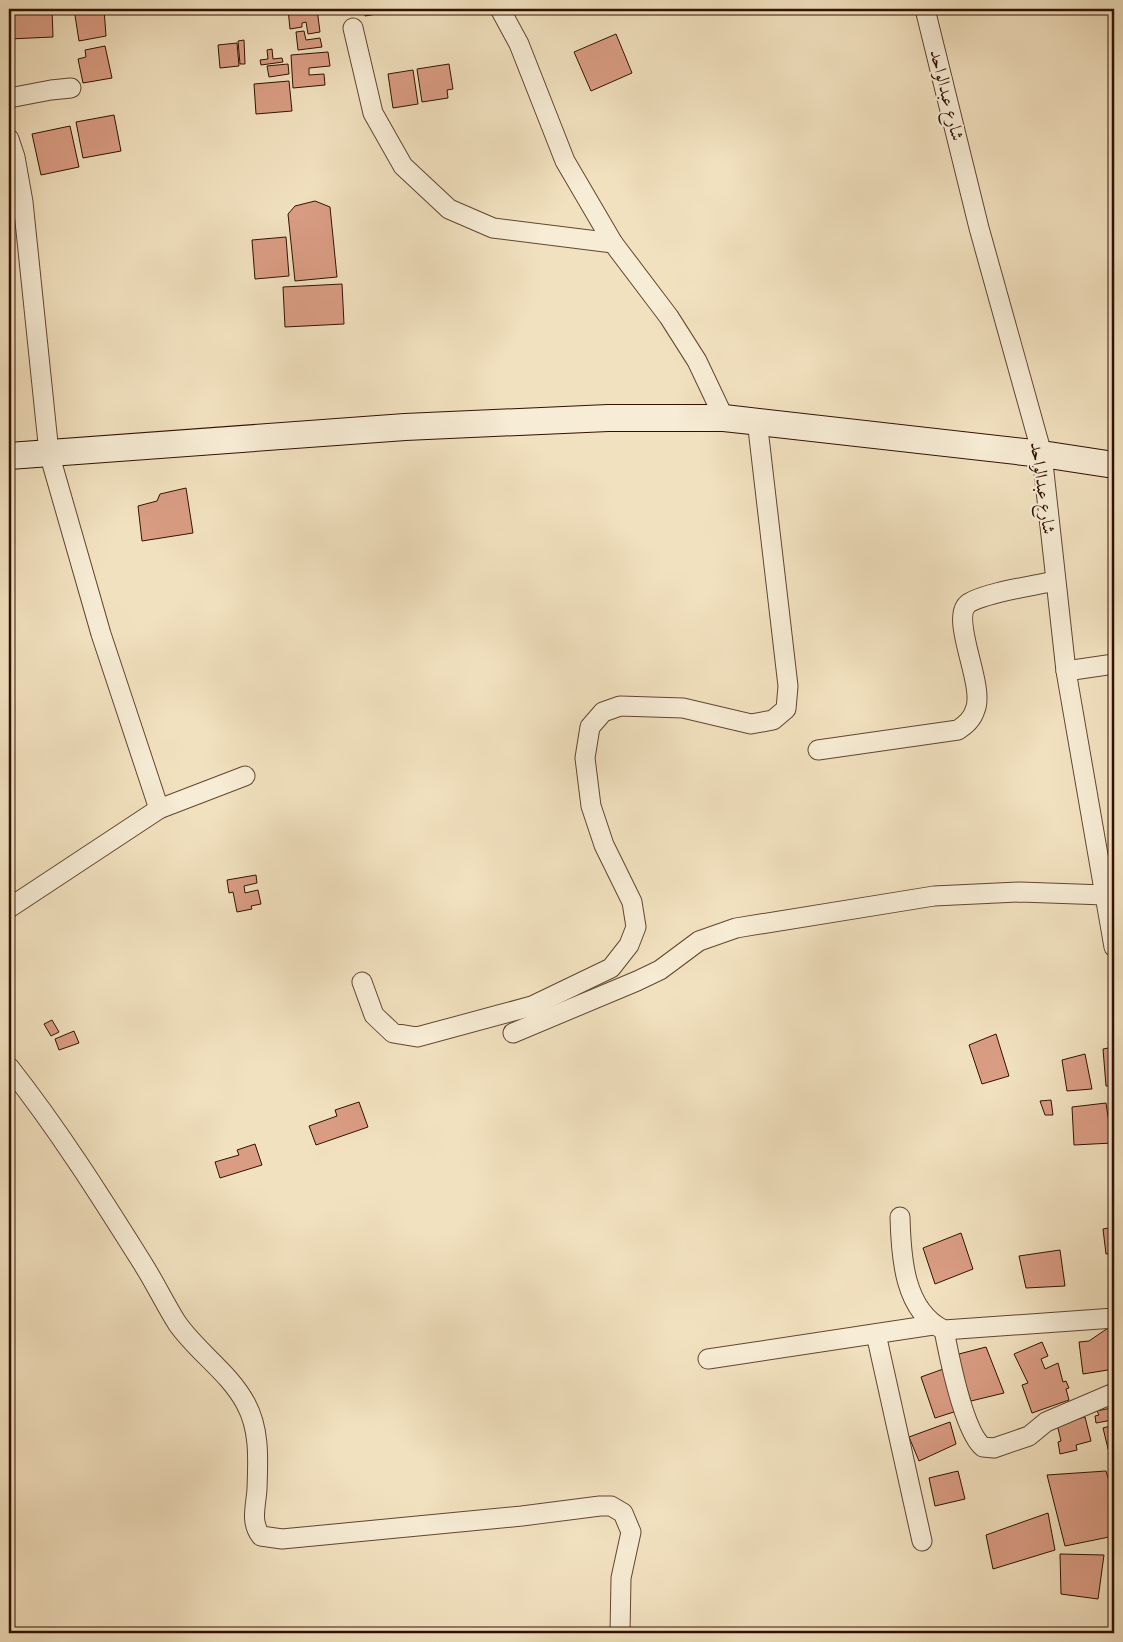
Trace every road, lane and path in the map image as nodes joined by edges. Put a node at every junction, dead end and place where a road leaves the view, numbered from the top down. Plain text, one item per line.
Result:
1 (500, 9) edge
2 (925, 9) edge
3 (353, 28) dead end
4 (72, 88) dead end
5 (9, 98) edge
6 (9, 139) edge
7 (613, 244) junction
8 (724, 418) junction
9 (757, 420) junction
10 (49, 453) junction
11 (1042, 454) junction
12 (9, 456) edge
13 (1114, 465) edge
14 (1055, 581) junction
15 (1114, 664) edge
16 (1066, 672) junction
17 (818, 750) dead end
18 (245, 776) dead end
19 (159, 809) junction
20 (1105, 894) junction
21 (9, 908) edge
22 (1114, 947) edge
23 (362, 982) dead end
24 (512, 1033) dead end
25 (9, 1067) edge
26 (900, 1217) dead end
27 (1114, 1318) edge
28 (939, 1328) junction
29 (876, 1334) junction
30 (708, 1359) dead end
31 (1114, 1393) edge
32 (922, 1541) dead end
33 (620, 1633) edge

1 - 7 street
2 - 11 street, شارع عبدالواحد
3 - 7 street
4 - 5 street
6 - 10 street
7 - 8 street
8 - 9 street
8 - 10 street
9 - 11 street
9 - 23 street
10 - 12 street
10 - 19 street
11 - 13 street
11 - 14 street, شارع عبدالواحد
14 - 16 street, شارع عبدالواحد
14 - 17 street
15 - 16 street
16 - 20 street, شارع عبدالواحد
18 - 19 street
19 - 21 street
20 - 22 street, شارع عبدالواحد
20 - 24 street
25 - 33 street
26 - 28 street
27 - 28 street
28 - 29 street
28 - 31 street
29 - 30 street
29 - 32 street

